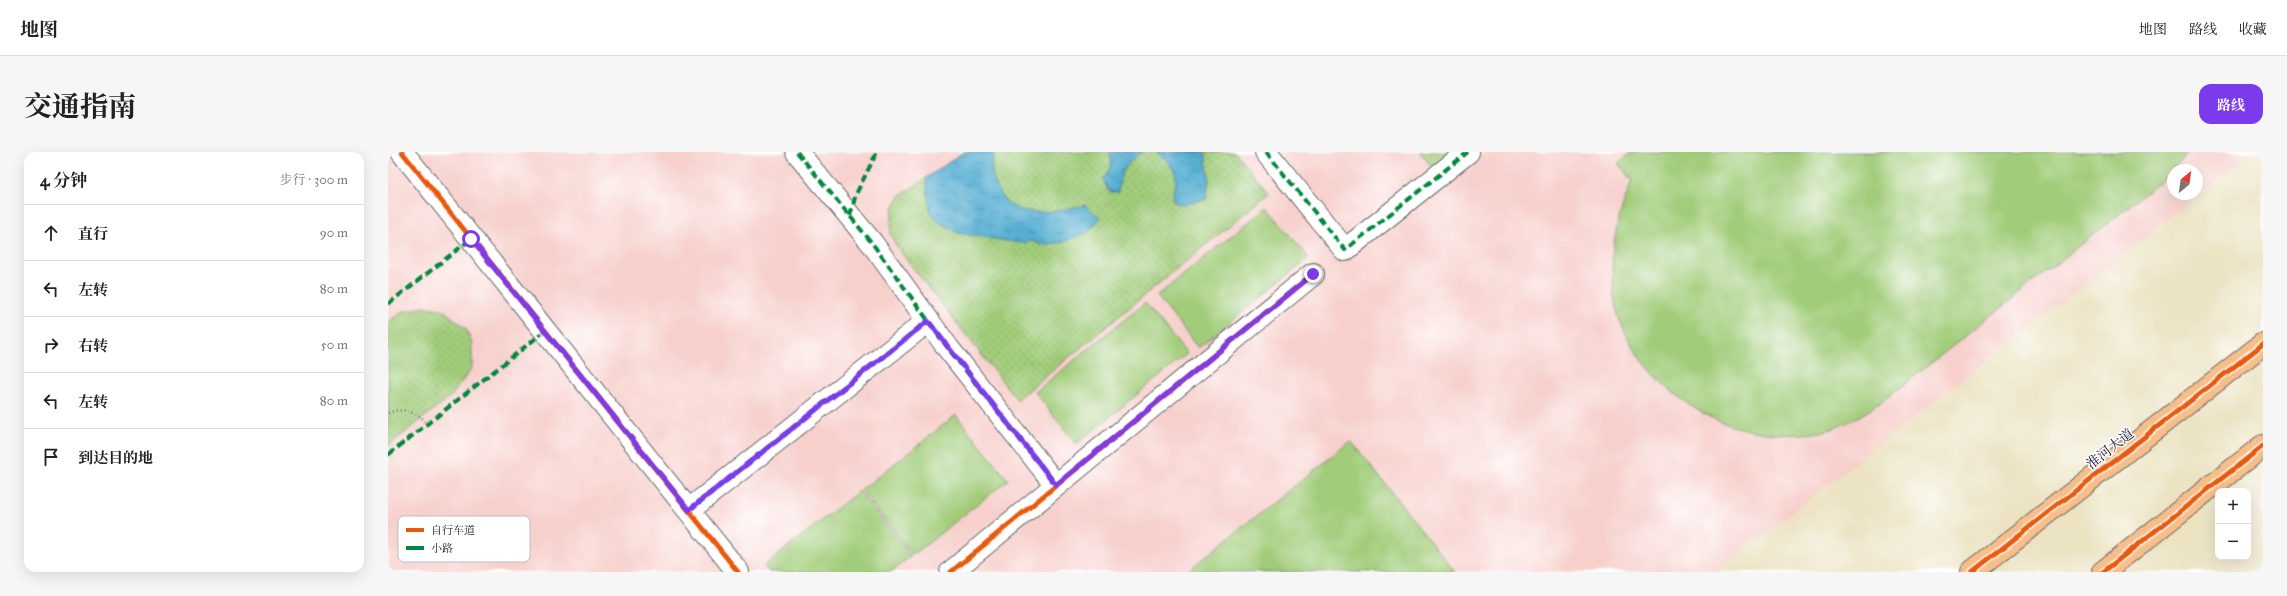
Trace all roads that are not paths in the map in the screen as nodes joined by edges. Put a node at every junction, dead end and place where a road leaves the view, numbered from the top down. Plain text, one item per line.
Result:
1 (402, 152) edge
2 (797, 152) edge
3 (1266, 152) edge
4 (1468, 152) edge
5 (1313, 274) dead end
6 (928, 321) junction
7 (2263, 344) edge
8 (2263, 446) edge
9 (1056, 485) junction
10 (689, 510) junction
11 (738, 572) edge
12 (951, 572) edge
13 (1972, 572) edge
14 (2103, 572) edge

1 - 10 street
2 - 6 street
3 - 4 street
5 - 9 street
6 - 9 street
6 - 10 street
7 - 13 highway, 淮河大道
8 - 14 highway
9 - 12 street
10 - 11 street

